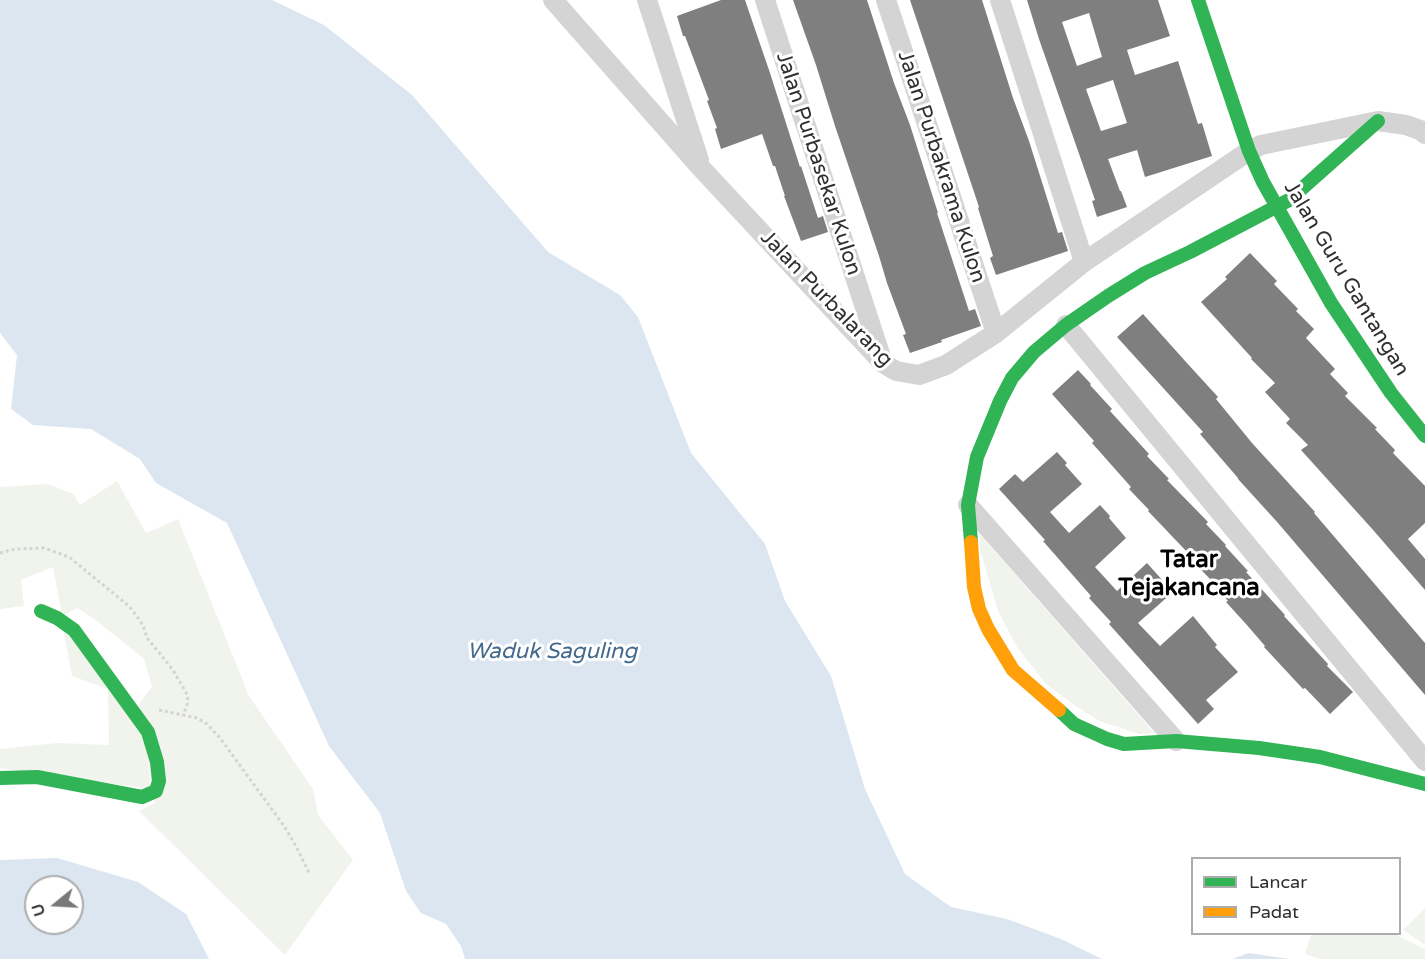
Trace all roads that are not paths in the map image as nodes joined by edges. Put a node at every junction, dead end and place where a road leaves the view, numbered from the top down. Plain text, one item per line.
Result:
1 (553, 0) edge
2 (649, 0) edge
3 (765, 0) edge
4 (886, 0) edge
5 (1000, 0) edge
6 (1198, 0) edge
7 (1212, 0) edge
8 (1378, 121) junction
9 (1425, 134) edge
10 (1257, 141) junction
11 (701, 168) junction
12 (1286, 195) junction
13 (1276, 207) junction
14 (1084, 262) junction
15 (1066, 325) junction
16 (996, 333) junction
17 (883, 363) junction
18 (1425, 416) edge
19 (1425, 436) edge
20 (968, 505) junction
21 (41, 611) dead end
22 (1176, 741) junction
23 (1425, 760) edge
24 (0, 778) edge
25 (1425, 784) edge

1 - 11 street, Jalan Purbalarang
2 - 11 street
3 - 17 street, Jalan Purbasekar Kulon
4 - 16 street, Jalan Purbakrama Kulon
5 - 14 street
6 - 10 street, Jalan Guru Gantangan
7 - 10 street, Jalan Guru Gantangan
8 - 9 street
8 - 10 street
8 - 12 street
10 - 13 street, Jalan Guru Gantangan
10 - 14 street, Jalan Purbalarang
11 - 17 street, Jalan Purbalarang
12 - 13 street
12 - 18 street, Jalan Guru Gantangan
13 - 15 street
13 - 19 street, Jalan Guru Gantangan
14 - 16 street, Jalan Purbalarang
15 - 20 street
15 - 23 street
16 - 17 street, Jalan Purbalarang
20 - 22 street
20 - 22 street
21 - 24 street
22 - 25 street

